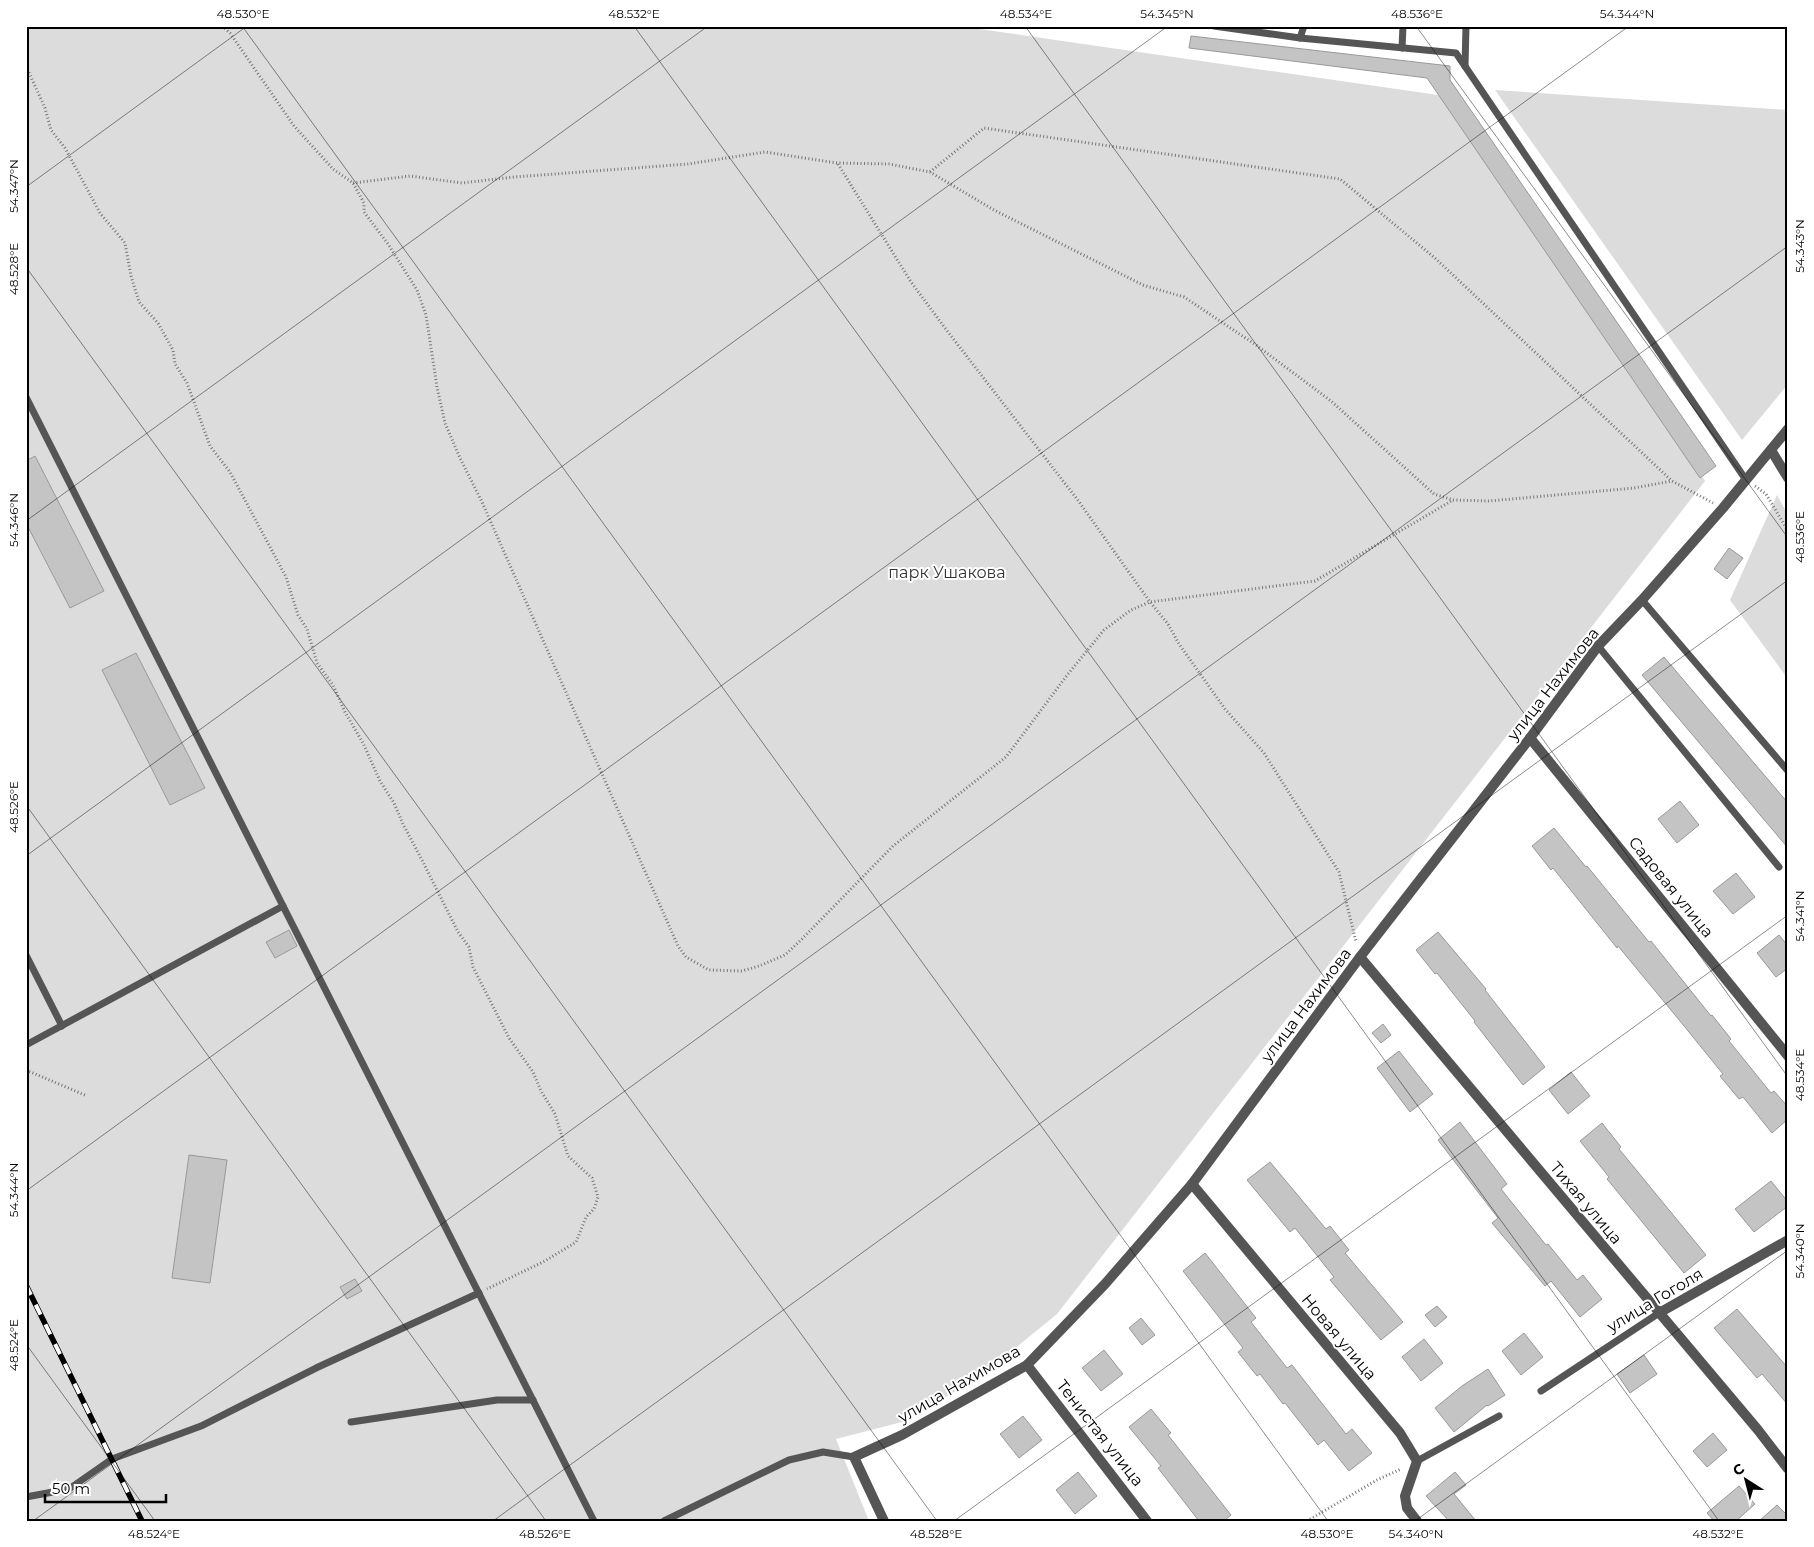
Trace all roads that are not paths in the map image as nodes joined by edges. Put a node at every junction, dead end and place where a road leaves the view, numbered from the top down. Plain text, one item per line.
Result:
1 (1214, 26) edge
2 (1304, 26) edge
3 (1403, 26) edge
4 (1466, 26) edge
5 (1300, 38) junction
6 (1402, 48) junction
7 (1465, 66) junction
8 (26, 397) edge
9 (1788, 429) edge
10 (1771, 450) junction
11 (1788, 478) edge
12 (1746, 480) junction
13 (1642, 600) junction
14 (1598, 646) junction
15 (1530, 738) junction
16 (1788, 771) edge
17 (1779, 867) dead end
18 (283, 906) junction
19 (26, 955) edge
20 (1360, 957) junction
21 (62, 1026) junction
22 (26, 1045) edge
23 (1788, 1056) edge
24 (1192, 1184) junction
25 (1788, 1240) edge
26 (479, 1294) junction
27 (1659, 1313) junction
28 (1028, 1365) junction
29 (1541, 1391) dead end
30 (533, 1400) junction
31 (1499, 1416) dead end
32 (351, 1422) dead end
33 (854, 1457) junction
34 (1417, 1461) junction
35 (1788, 1469) edge
36 (26, 1497) edge
37 (594, 1521) edge
38 (664, 1521) edge
39 (884, 1521) edge
40 (1147, 1521) edge
41 (1417, 1521) edge

1 - 5 lane
2 - 5 lane
3 - 6 lane
4 - 7 lane
5 - 6 lane
6 - 7 lane
7 - 12 lane
8 - 18 lane
9 - 10 street, улица Нахимова
10 - 11 street
10 - 12 street, улица Нахимова
12 - 13 street, улица Нахимова
13 - 14 street, улица Нахимова
13 - 16 lane
14 - 15 street, улица Нахимова
14 - 17 lane
15 - 20 street, улица Нахимова
15 - 23 street, Садовая улица
18 - 21 lane
18 - 26 lane
19 - 21 lane
20 - 24 street, улица Нахимова
20 - 27 street, Тихая улица
21 - 22 lane
24 - 28 street, улица Нахимова
24 - 34 street, Новая улица
25 - 27 street, улица Гоголя
26 - 30 lane
26 - 36 lane
27 - 29 lane, улица Гоголя
27 - 35 street, Тихая улица
28 - 33 street, улица Нахимова
28 - 40 street, Тенистая улица
30 - 32 lane
30 - 37 lane
31 - 34 lane
33 - 38 lane
33 - 39 street
34 - 41 street

